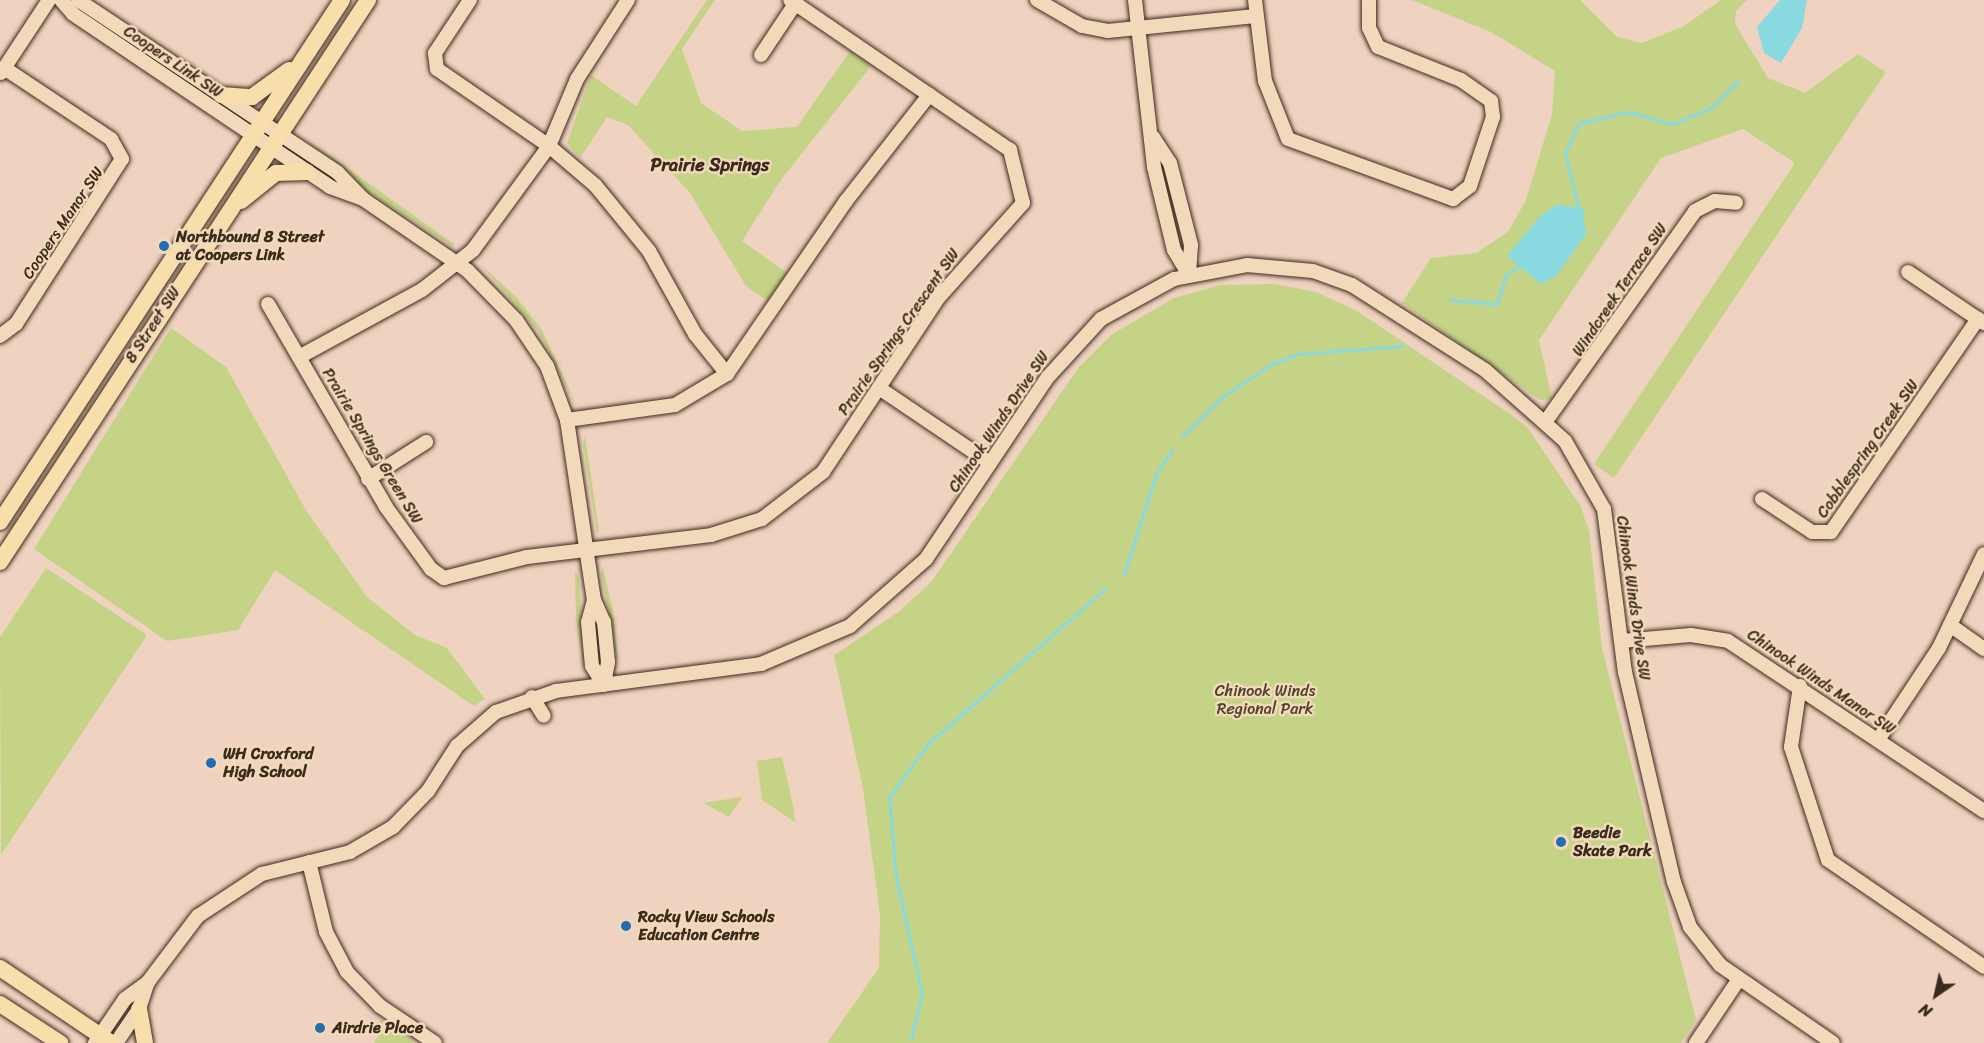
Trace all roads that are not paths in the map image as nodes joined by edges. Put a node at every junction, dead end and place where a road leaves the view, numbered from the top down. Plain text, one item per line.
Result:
1 (49, 0) edge
2 (61, 0) edge
3 (78, 0) edge
4 (342, 0) edge
5 (368, 0) edge
6 (470, 0) edge
7 (628, 0) edge
8 (1037, 0) edge
9 (1135, 0) edge
10 (1255, 0) edge
11 (1369, 0) edge
12 (792, 2) edge
13 (1255, 16) junction
14 (1136, 29) junction
15 (761, 55) dead end
16 (305, 56) junction
17 (2, 71) edge
18 (221, 95) junction
19 (929, 95) junction
20 (257, 128) junction
21 (274, 140) junction
22 (549, 146) junction
23 (307, 172) junction
24 (363, 199) junction
25 (1736, 203) dead end
26 (224, 216) junction
27 (457, 264) junction
28 (1908, 272) dead end
29 (1189, 274) junction
30 (268, 303) dead end
31 (1981, 321) edge
32 (0, 336) edge
33 (299, 357) junction
34 (727, 374) junction
35 (879, 388) junction
36 (567, 420) junction
37 (1546, 421) junction
38 (426, 442) dead end
39 (990, 463) junction
40 (368, 479) junction
41 (1762, 499) dead end
42 (0, 522) edge
43 (587, 550) junction
44 (1984, 554) edge
45 (0, 562) edge
46 (1950, 626) junction
47 (1621, 641) junction
48 (1984, 649) edge
49 (604, 685) junction
50 (1800, 686) junction
51 (532, 697) junction
52 (544, 716) dead end
53 (1878, 740) junction
54 (1984, 811) edge
55 (309, 862) junction
56 (1984, 966) edge
57 (0, 968) edge
58 (1739, 980) junction
59 (148, 982) junction
60 (4, 1006) edge
61 (139, 1009) junction
62 (102, 1040) edge
63 (44, 1043) edge
64 (60, 1043) edge
65 (116, 1043) edge
66 (145, 1043) edge
67 (435, 1043) edge
68 (1696, 1043) edge
69 (1833, 1043) edge

1 - 17 street, Coopers Manor SW
2 - 20 street, Coopers Link SW
3 - 18 street, Coopers Link SW
4 - 16 main road, 8 Street SW
5 - 21 main road, 8 Street SW
6 - 22 street
7 - 22 street, Prairie Springs Green SW
8 - 14 street
9 - 14 street
10 - 13 street
11 - 13 street
12 - 15 street
12 - 19 street
13 - 14 street
14 - 29 street
16 - 18 main road
16 - 20 main road, 8 Street SW
17 - 32 street, Coopers Manor SW
18 - 20 street, Coopers Link SW
19 - 34 street
19 - 35 street, Prairie Springs Crescent SW
20 - 21 street, Coopers Link SW
20 - 42 main road, 8 Street SW
21 - 23 street
21 - 24 street
21 - 26 main road, 8 Street SW
22 - 27 street, Prairie Springs Green SW
22 - 34 street
23 - 24 street
23 - 26 main road
24 - 27 street
25 - 37 street, Windcreek Terrace SW
26 - 45 main road, 8 Street SW
27 - 33 street, Prairie Springs Green SW
27 - 36 street
28 - 31 street
29 - 37 street, Chinook Winds Drive SW
29 - 39 street, Chinook Winds Drive SW
30 - 33 street
31 - 41 street, Cobblespring Creek SW
33 - 40 street, Prairie Springs Green SW
34 - 36 street
35 - 39 street
35 - 43 street, Prairie Springs Crescent SW
36 - 43 street
37 - 47 street, Chinook Winds Drive SW
38 - 40 street
39 - 49 street, Chinook Winds Drive SW
40 - 43 street, Prairie Springs Green SW
43 - 49 street
44 - 46 street
46 - 48 street
46 - 53 street
47 - 50 street, Chinook Winds Manor SW
47 - 58 street, Chinook Winds Drive SW
49 - 51 street, Chinook Winds Drive SW
50 - 53 street, Chinook Winds Manor SW
50 - 56 street
51 - 52 street
51 - 55 street, Chinook Winds Drive SW
53 - 54 street, Chinook Winds Manor SW
55 - 59 street, Chinook Winds Drive SW
55 - 67 street
57 - 62 main road
58 - 68 street
58 - 69 street, Chinook Winds Drive SW
59 - 61 street, Chinook Winds Drive SW
59 - 62 street, Chinook Winds Drive SW
60 - 63 main road
60 - 64 main road
61 - 65 street, Chinook Winds Drive SW
61 - 66 main road

